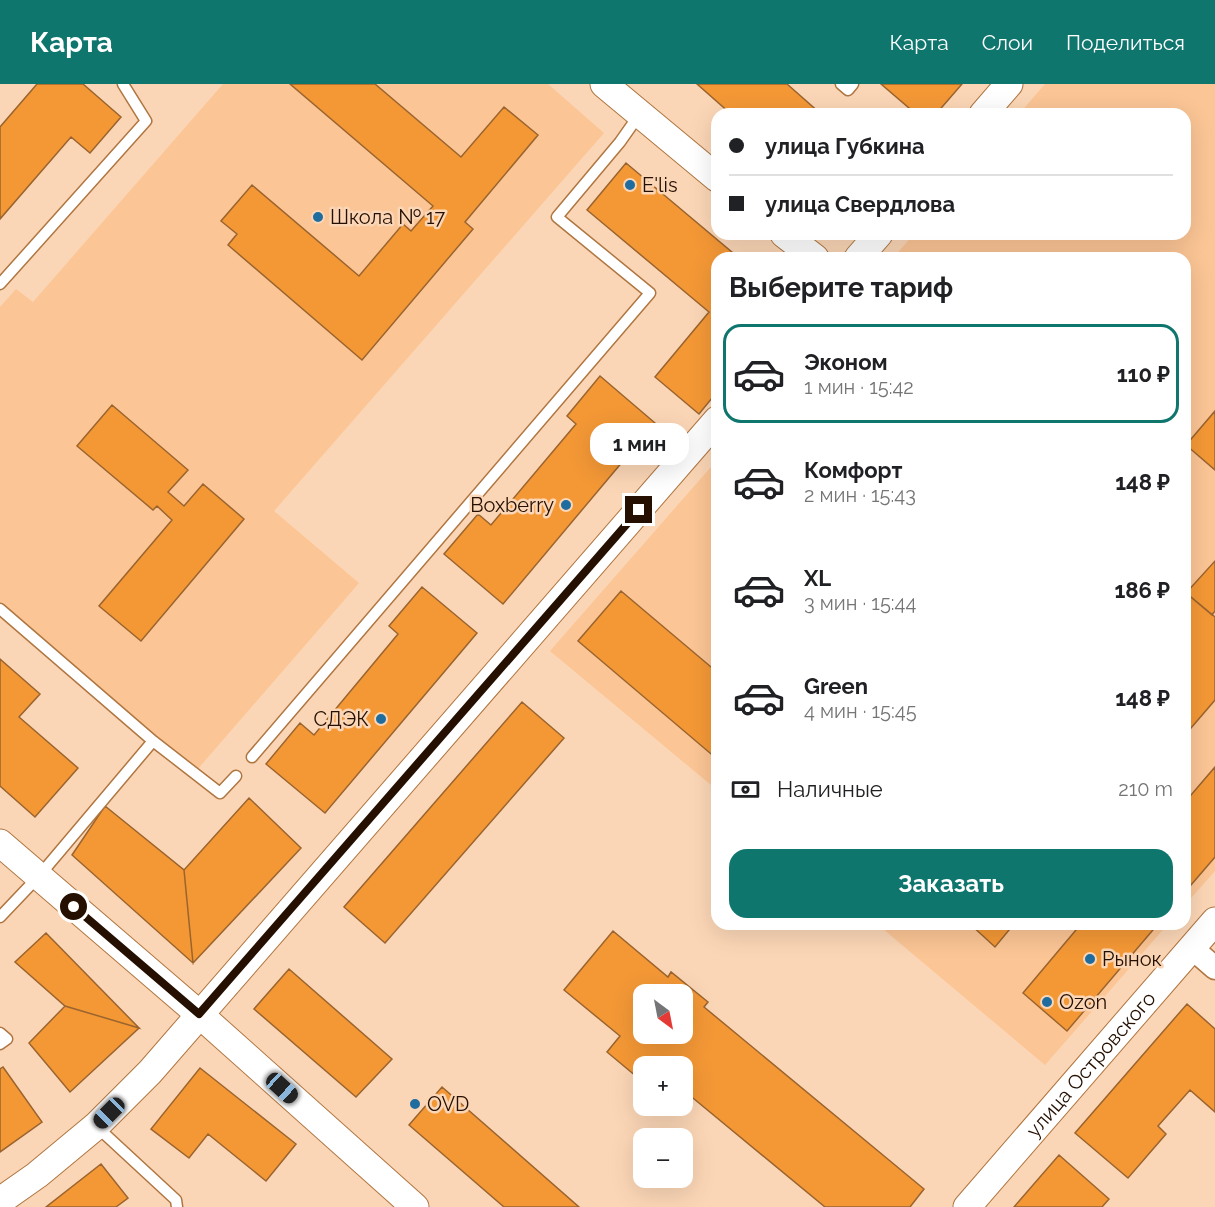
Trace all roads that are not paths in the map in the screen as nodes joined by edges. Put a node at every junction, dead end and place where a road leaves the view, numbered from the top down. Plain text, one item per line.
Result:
1 (123, 84) edge
2 (604, 84) edge
3 (841, 84) edge
4 (853, 84) edge
5 (1009, 84) edge
6 (988, 108) edge
7 (640, 113) junction
8 (711, 172) edge
9 (792, 240) edge
10 (874, 240) edge
11 (807, 252) edge
12 (863, 252) edge
13 (0, 284) edge
14 (711, 427) edge
15 (0, 609) edge
16 (153, 741) junction
17 (252, 757) dead end
18 (236, 776) dead end
19 (0, 843) edge
20 (39, 876) junction
21 (0, 917) edge
22 (1215, 921) edge
23 (1192, 948) junction
24 (1215, 968) edge
25 (199, 1014) junction
26 (0, 1033) edge
27 (0, 1044) edge
28 (96, 1126) junction
29 (0, 1201) edge
30 (177, 1207) edge
31 (415, 1207) edge
32 (966, 1207) edge

1 - 13 lane
2 - 7 street
3 - 4 lane
5 - 6 street
7 - 8 street
7 - 17 lane
9 - 11 street
10 - 12 street
14 - 25 street
15 - 16 lane
16 - 18 lane
16 - 20 lane
19 - 20 street
20 - 21 lane
20 - 25 street
22 - 23 street, улица Островского
23 - 24 street
23 - 32 street, улица Островского
25 - 28 street
25 - 31 street
26 - 27 lane
28 - 29 street
28 - 30 lane

